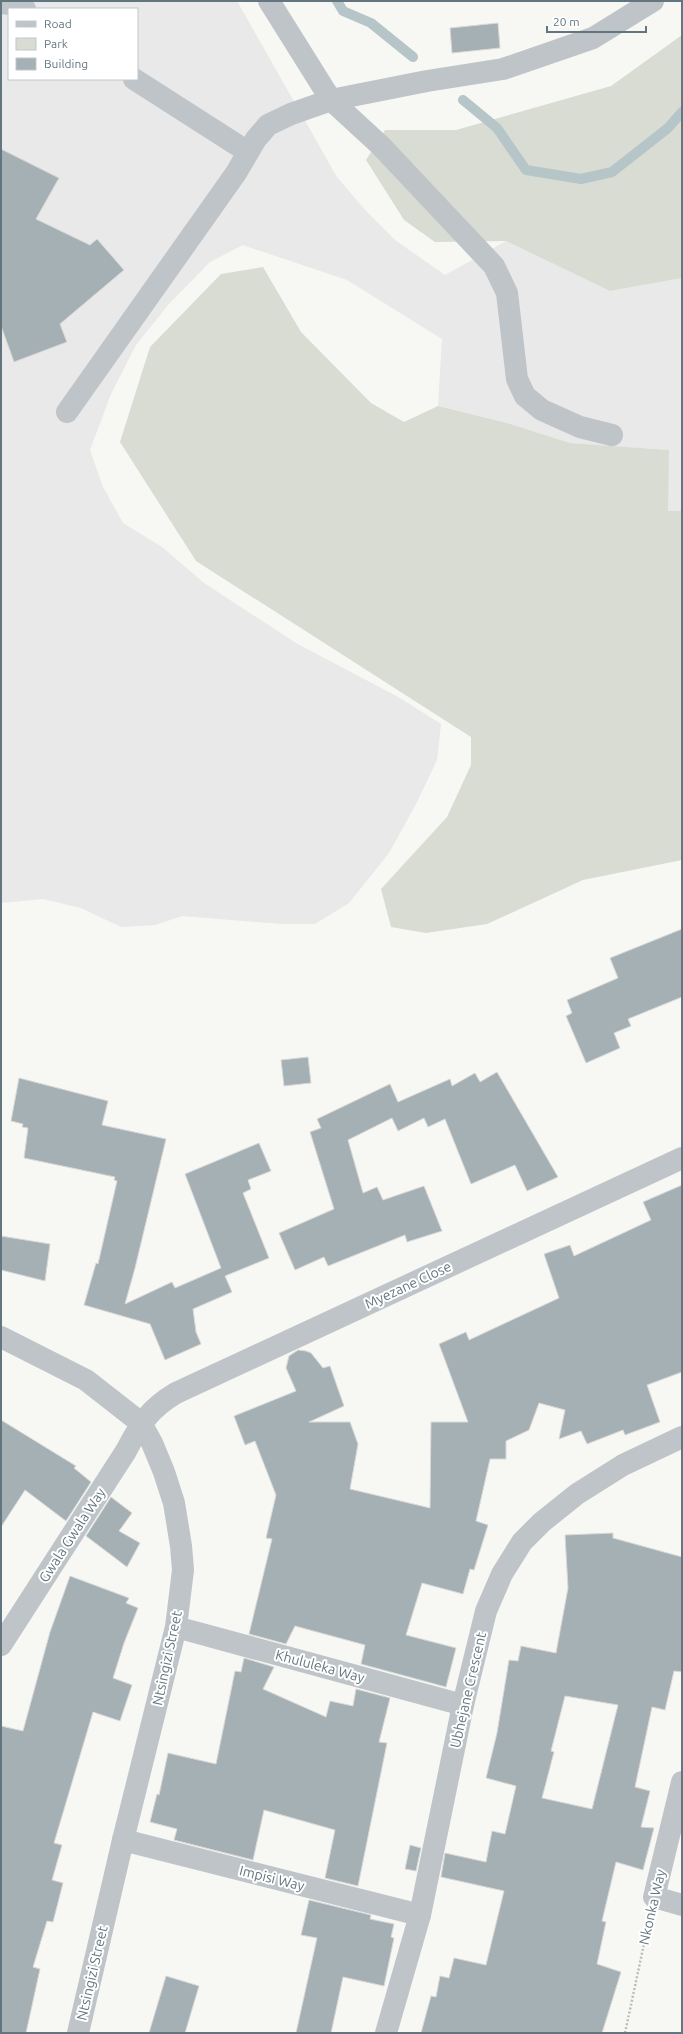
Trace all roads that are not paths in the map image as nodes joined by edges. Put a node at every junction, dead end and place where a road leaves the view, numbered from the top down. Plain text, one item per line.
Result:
1 (269, 1) edge
2 (653, 1) edge
3 (1, 3) edge
4 (24, 8) edge
5 (136, 80) edge
6 (331, 100) junction
7 (248, 152) junction
8 (67, 412) dead end
9 (612, 435) dead end
10 (682, 1158) edge
11 (1, 1337) edge
12 (141, 1423) junction
13 (682, 1437) edge
14 (176, 1627) junction
15 (1, 1645) edge
16 (463, 1705) junction
17 (682, 1782) edge
18 (123, 1840) junction
19 (682, 1905) edge
20 (420, 1915) junction
21 (78, 2033) edge
22 (386, 2033) edge

1 - 6 street
2 - 6 street
3 - 4 street
5 - 7 street
6 - 7 street
6 - 9 street
7 - 8 street
10 - 12 street, Myezane Close
11 - 12 street, Ntsingizi Street
12 - 14 street, Ntsingizi Street
12 - 15 street, Gwala Gwala Way
13 - 16 street, Ubhejane Crescent
14 - 16 street, Khululeka Way
14 - 18 street, Ntsingizi Street
16 - 20 street, Ubhejane Crescent
17 - 19 street, Nkonka Way
18 - 20 street, Impisi Way
18 - 21 street, Ntsingizi Street
20 - 22 street, Ubhejane Crescent

